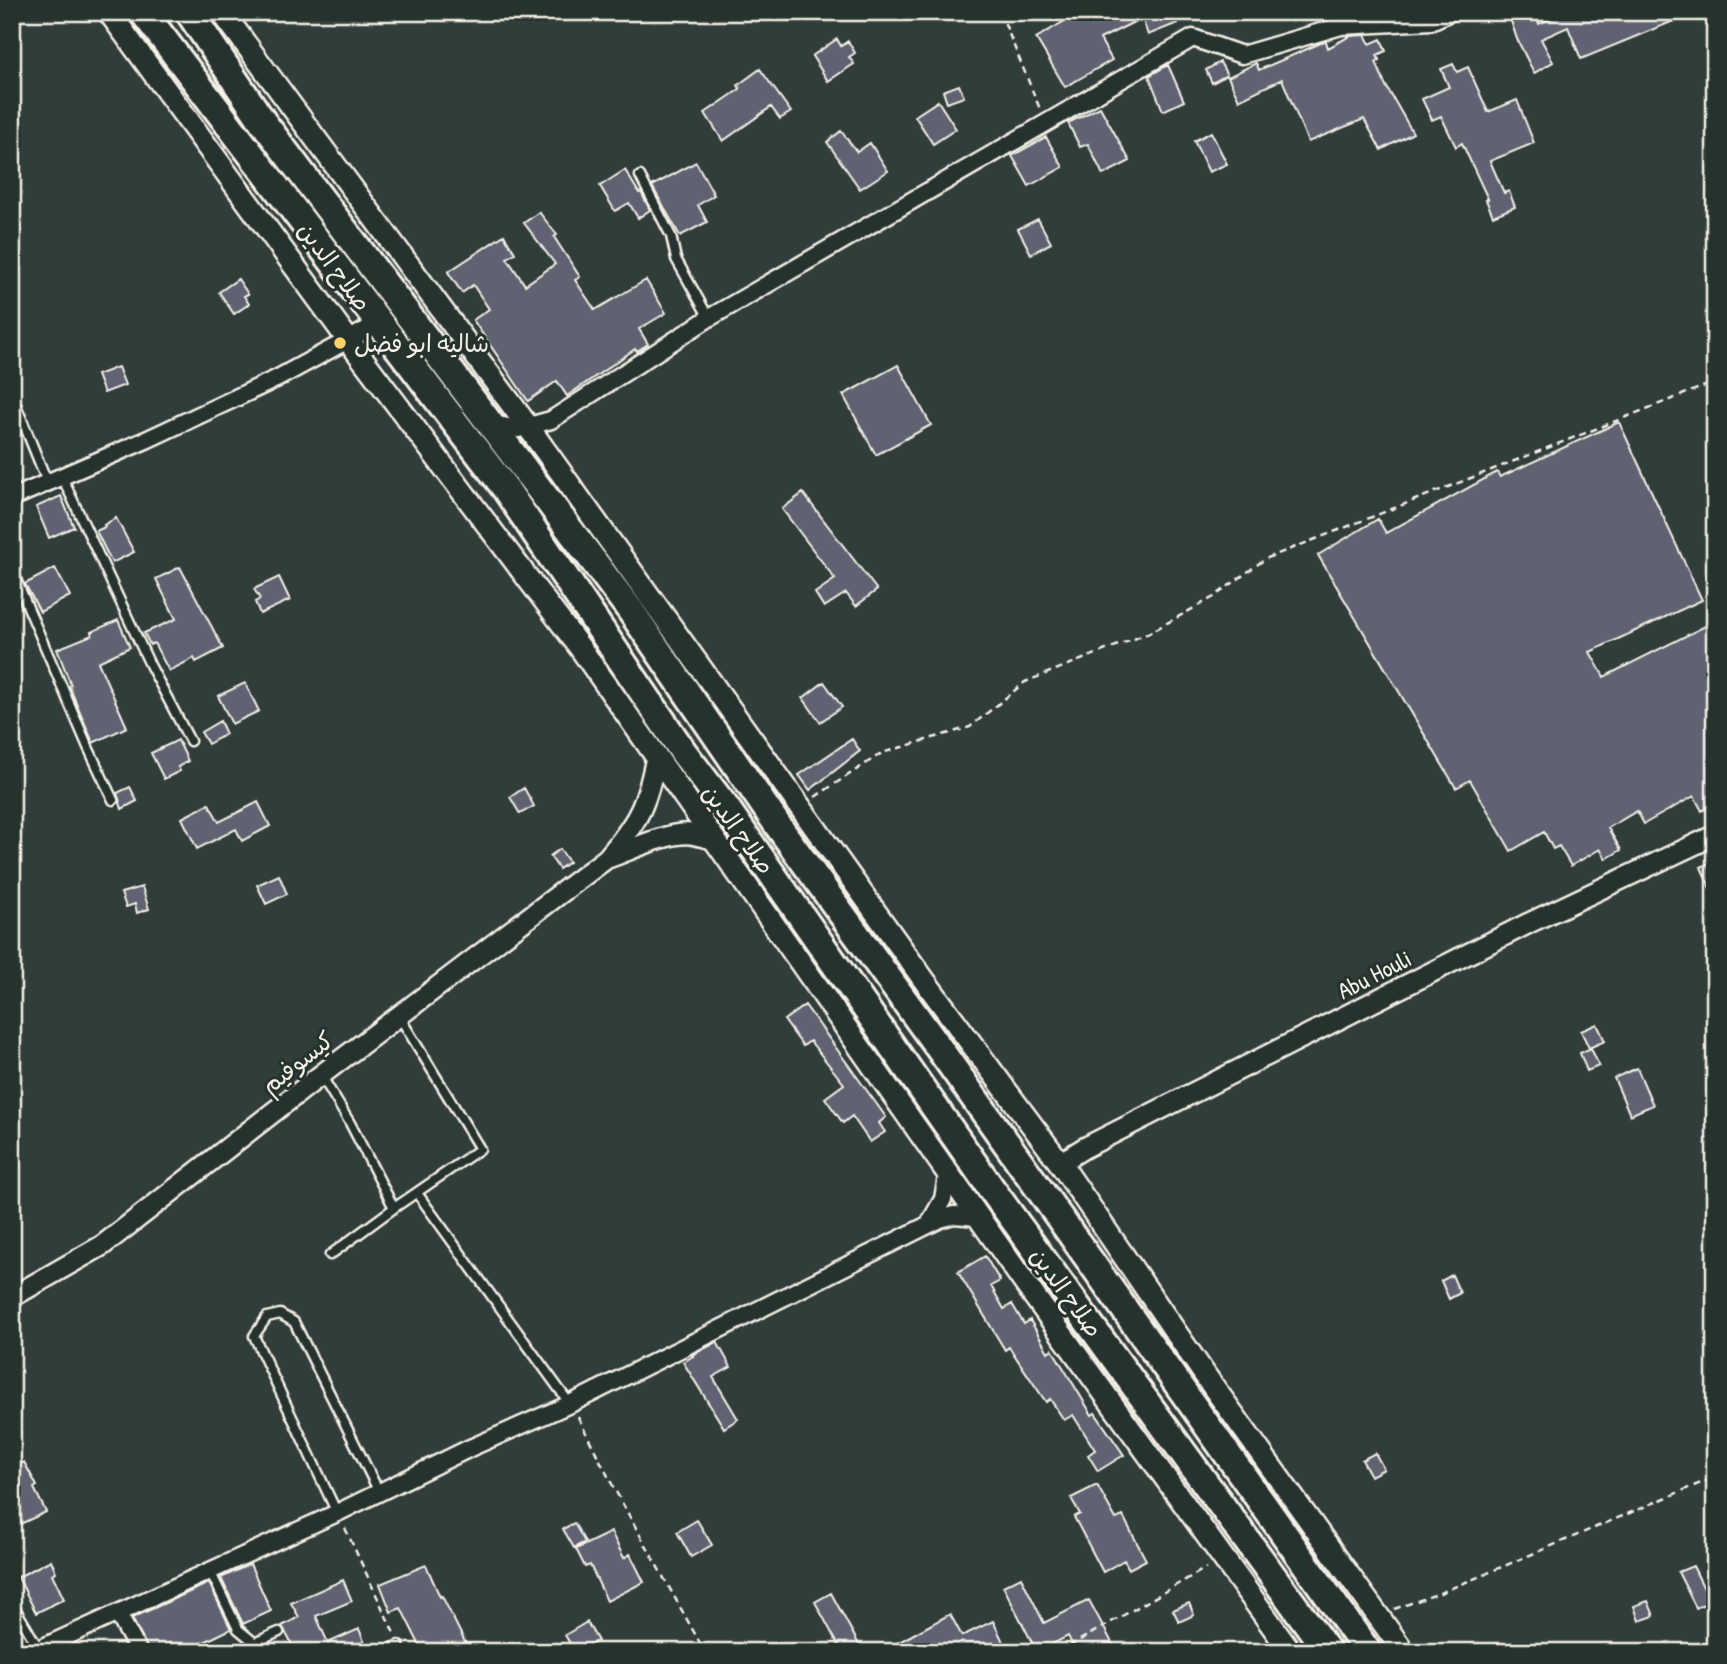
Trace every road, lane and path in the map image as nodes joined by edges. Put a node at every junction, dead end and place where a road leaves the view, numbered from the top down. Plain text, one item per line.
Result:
1 (109, 12) edge
2 (143, 12) edge
3 (189, 12) edge
4 (222, 12) edge
5 (1000, 12) edge
6 (1450, 12) edge
7 (1045, 122) junction
8 (640, 176) dead end
9 (709, 318) junction
10 (379, 323) junction
11 (349, 341) junction
12 (1715, 382) edge
13 (12, 395) edge
14 (492, 424) junction
15 (528, 428) junction
16 (55, 480) junction
17 (12, 498) edge
18 (12, 570) edge
19 (190, 741) dead end
20 (656, 757) junction
21 (113, 800) dead end
22 (803, 809) junction
23 (1715, 835) edge
24 (714, 839) junction
25 (607, 858) junction
26 (399, 1016) junction
27 (321, 1074) junction
28 (1060, 1163) junction
29 (948, 1171) junction
30 (417, 1193) junction
31 (394, 1208) junction
32 (978, 1217) junction
33 (929, 1224) junction
34 (330, 1255) dead end
35 (12, 1297) edge
36 (570, 1404) junction
37 (1715, 1477) edge
38 (379, 1492) junction
39 (337, 1513) junction
40 (1224, 1558) junction
41 (210, 1571) junction
42 (1329, 1595) junction
43 (12, 1603) edge
44 (1298, 1612) junction
45 (118, 1614) junction
46 (1378, 1615) junction
47 (279, 1632) dead end
48 (255, 1641) junction
49 (399, 1645) joint
50 (39, 1650) edge
51 (139, 1652) edge
52 (234, 1652) edge
53 (266, 1652) edge
54 (383, 1652) edge
55 (705, 1652) edge
56 (1059, 1652) edge
57 (1291, 1652) edge
58 (1328, 1652) edge
59 (1368, 1652) edge
60 (1404, 1652) edge

1 - 11 main road
2 - 10 highway, صلاح الدين
3 - 14 highway, صلاح الدين
4 - 15 main road
5 - 7 path
6 - 7 street
7 - 9 street
8 - 9 lane
9 - 15 street
10 - 11 street
10 - 44 highway, صلاح الدين
11 - 16 street
11 - 20 main road
12 - 22 path
13 - 16 lane
14 - 15 street
14 - 42 highway, صلاح الدين
15 - 22 main road
16 - 17 street
16 - 19 lane
18 - 21 lane
20 - 24 main road
20 - 25 street, كيسوفيم
22 - 28 main road
23 - 28 street, Abu Houli
24 - 25 street, كيسوفيم
24 - 29 main road
25 - 26 street, كيسوفيم
26 - 27 street, كيسوفيم
26 - 30 lane
27 - 31 lane
27 - 35 street, كيسوفيم
28 - 46 main road
29 - 32 main road
29 - 33 street
30 - 31 lane
30 - 36 lane
31 - 34 lane
32 - 33 street
32 - 40 main road
33 - 36 street
36 - 38 street
36 - 55 path
37 - 46 path
38 - 39 street
38 - 39 lane
39 - 41 street
39 - 49 path
40 - 56 path
40 - 57 main road
41 - 45 street
41 - 48 lane
42 - 44 highway
42 - 59 highway, صلاح الدين
43 - 50 lane
44 - 58 highway, صلاح الدين
45 - 50 street
45 - 51 street
46 - 60 main road
47 - 48 lane
48 - 52 lane
48 - 53 lane
49 - 54 lane

